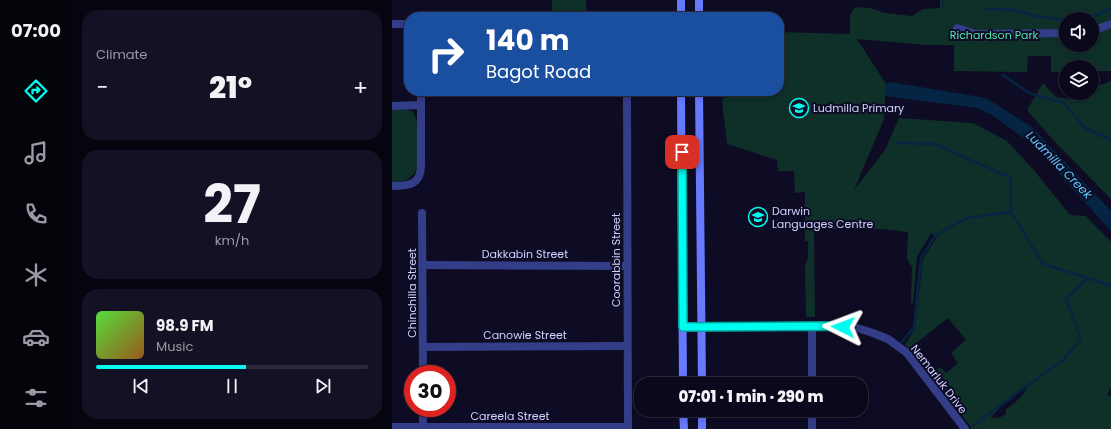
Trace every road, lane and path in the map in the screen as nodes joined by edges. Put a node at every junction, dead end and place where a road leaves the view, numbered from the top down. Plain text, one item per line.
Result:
1 (681, 0) edge
2 (699, 0) edge
3 (681, 12) edge
4 (699, 12) edge
5 (392, 24) edge
6 (404, 24) edge
7 (1111, 24) edge
8 (957, 28) dead end
9 (1099, 28) edge
10 (1059, 33) edge
11 (421, 96) edge
12 (627, 96) edge
13 (681, 96) edge
14 (699, 96) edge
15 (421, 105) junction
16 (392, 106) edge
17 (392, 186) edge
18 (422, 212) dead end
19 (422, 265) junction
20 (627, 266) junction
21 (812, 326) junction
22 (683, 327) junction
23 (701, 327) junction
24 (423, 346) junction
25 (627, 346) junction
26 (423, 365) edge
27 (683, 377) edge
28 (702, 377) edge
29 (812, 377) edge
30 (423, 417) edge
31 (683, 417) edge
32 (702, 417) edge
33 (812, 417) edge
34 (392, 427) edge
35 (423, 428) edge
36 (628, 428) edge
37 (684, 429) edge
38 (702, 429) edge
39 (812, 429) edge
40 (965, 429) edge

1 - 3 main road
2 - 4 main road
5 - 6 street
7 - 9 street
8 - 10 street
11 - 15 street
12 - 20 street, Coorabbin Street
13 - 22 main road
14 - 23 main road
15 - 16 street
15 - 17 street
18 - 19 street, Chinchilla Street
19 - 20 street, Dakkabin Street
19 - 24 street, Chinchilla Street
20 - 25 street, Coorabbin Street
21 - 23 street, Nemarluk Drive
21 - 29 street
21 - 40 street, Nemarluk Drive
22 - 23 street, Nemarluk Drive
22 - 27 main road
23 - 28 main road
24 - 25 street, Canowie Street
24 - 26 street, Chinchilla Street
25 - 36 street, Coorabbin Street
30 - 35 street
31 - 37 main road
32 - 38 main road
33 - 39 street
34 - 35 street, Careela Street
35 - 36 street, Careela Street

